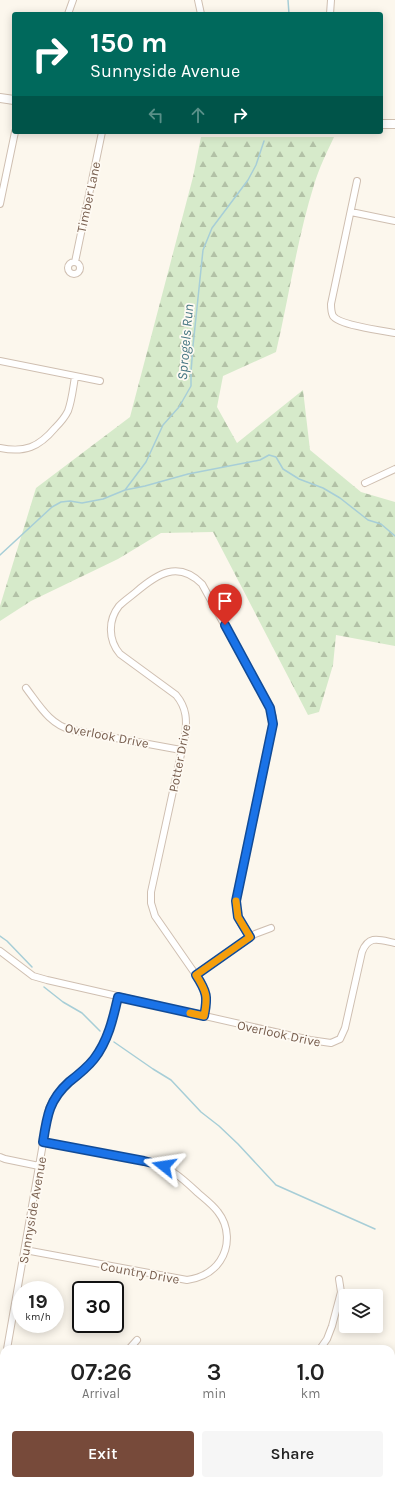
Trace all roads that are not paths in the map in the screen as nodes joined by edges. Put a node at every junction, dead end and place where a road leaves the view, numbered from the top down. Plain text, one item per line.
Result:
1 (73, 0) edge
2 (198, 0) edge
3 (331, 0) edge
4 (69, 12) edge
5 (201, 12) edge
6 (330, 12) edge
7 (0, 98) edge
8 (12, 100) edge
9 (383, 124) edge
10 (395, 124) edge
11 (15, 134) edge
12 (102, 134) edge
13 (357, 181) dead end
14 (0, 204) edge
15 (351, 212) junction
16 (395, 221) edge
17 (75, 262) dead end
18 (395, 333) edge
19 (0, 361) edge
20 (75, 377) junction
21 (100, 381) dead end
22 (0, 448) edge
23 (395, 469) edge
24 (365, 483) dead end
25 (26, 688) dead end
26 (182, 750) junction
27 (271, 928) dead end
28 (250, 937) junction
29 (395, 943) edge
30 (0, 951) edge
31 (196, 975) junction
32 (118, 997) junction
33 (204, 1016) junction
34 (43, 1142) junction
35 (0, 1157) edge
36 (39, 1166) junction
37 (25, 1250) junction
38 (339, 1279) dead end
39 (137, 1340) dead end
40 (8, 1345) edge
41 (133, 1345) edge
42 (322, 1345) edge

1 - 4 street
2 - 5 street
3 - 6 street
7 - 8 street
9 - 10 street
11 - 14 street
12 - 17 street, Timber Lane
13 - 15 street
15 - 16 street
15 - 18 street
19 - 20 street
20 - 21 street
20 - 22 street
23 - 24 street
25 - 26 street, Overlook Drive
26 - 28 street, Potter Drive
26 - 31 street, Potter Drive
27 - 28 street
28 - 31 street
29 - 33 street, Overlook Drive
30 - 32 street
31 - 33 street, Potter Drive
32 - 33 street
32 - 34 street, Sunnyside Avenue
34 - 36 street, Sunnyside Avenue
34 - 37 street, Country Drive
35 - 36 street
36 - 37 street, Sunnyside Avenue
37 - 40 street, Sunnyside Avenue
38 - 42 street
39 - 41 street

